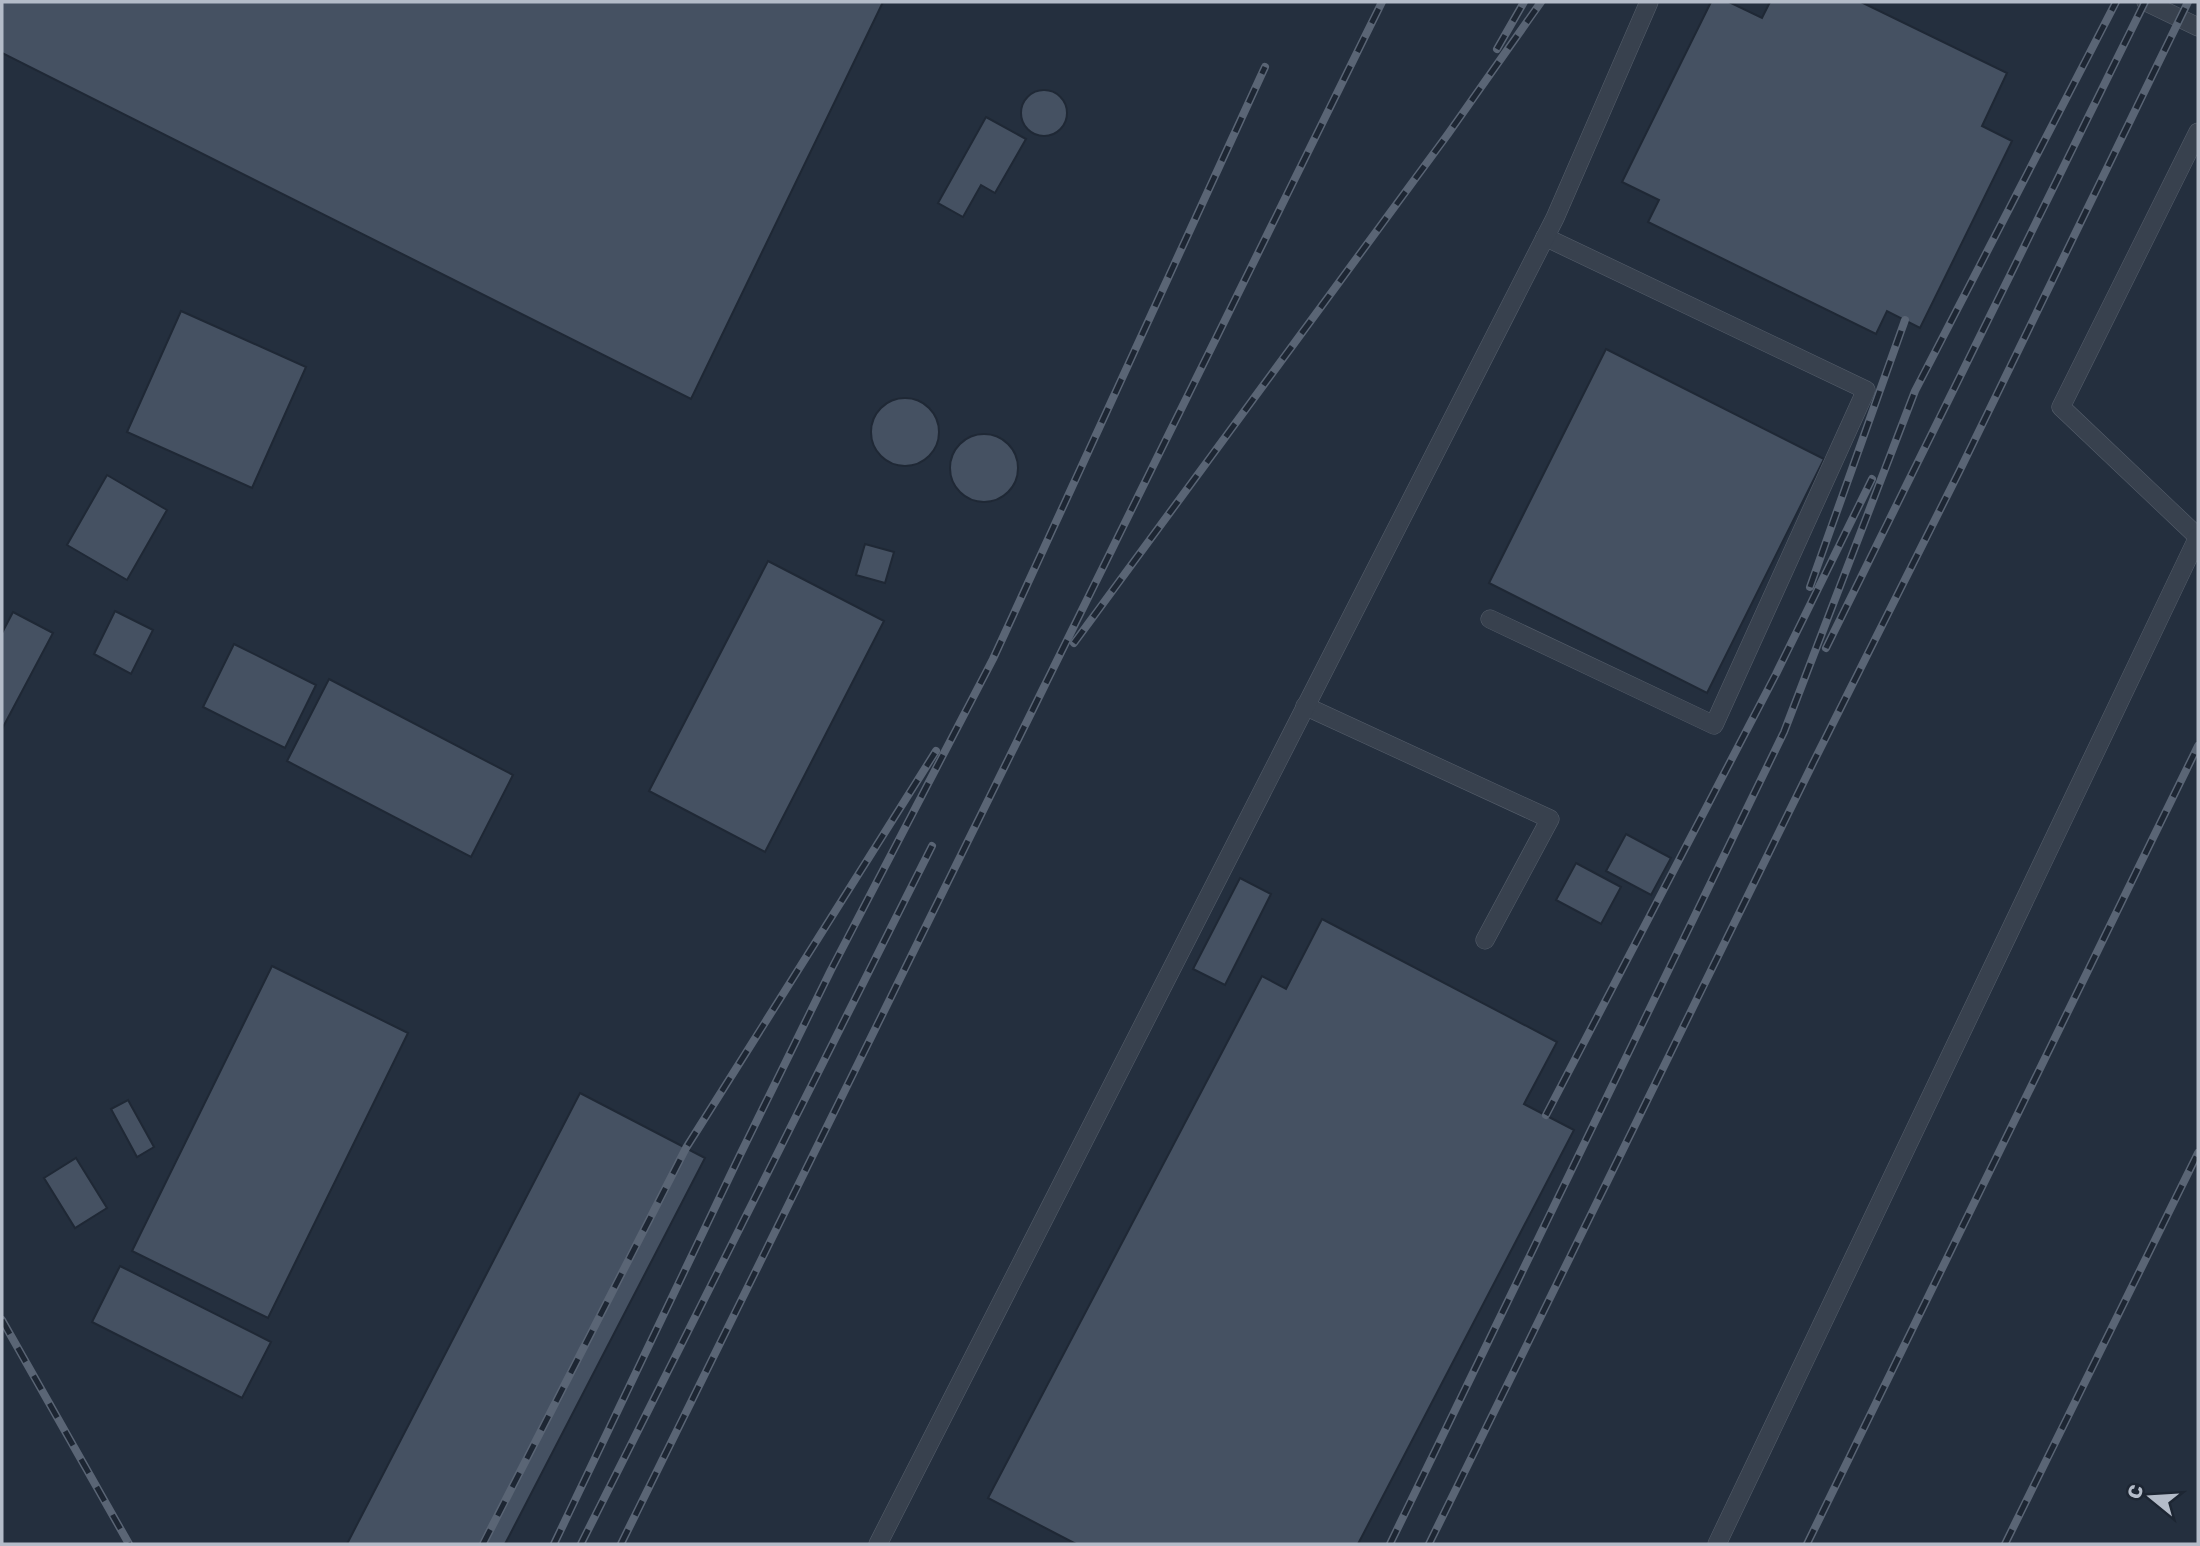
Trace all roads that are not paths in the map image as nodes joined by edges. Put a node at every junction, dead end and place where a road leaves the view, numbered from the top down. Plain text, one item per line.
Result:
1 (1649, 2) edge
2 (2146, 2) edge
3 (2198, 27) edge
4 (2198, 132) edge
5 (1545, 237) junction
6 (2198, 537) edge
7 (1490, 619) dead end
8 (1305, 706) junction
9 (1485, 940) dead end
10 (878, 1544) edge
11 (1717, 1544) edge

1 - 5 lane
2 - 3 lane
4 - 6 lane
5 - 7 lane
5 - 8 lane
6 - 11 lane
8 - 9 lane
8 - 10 lane

